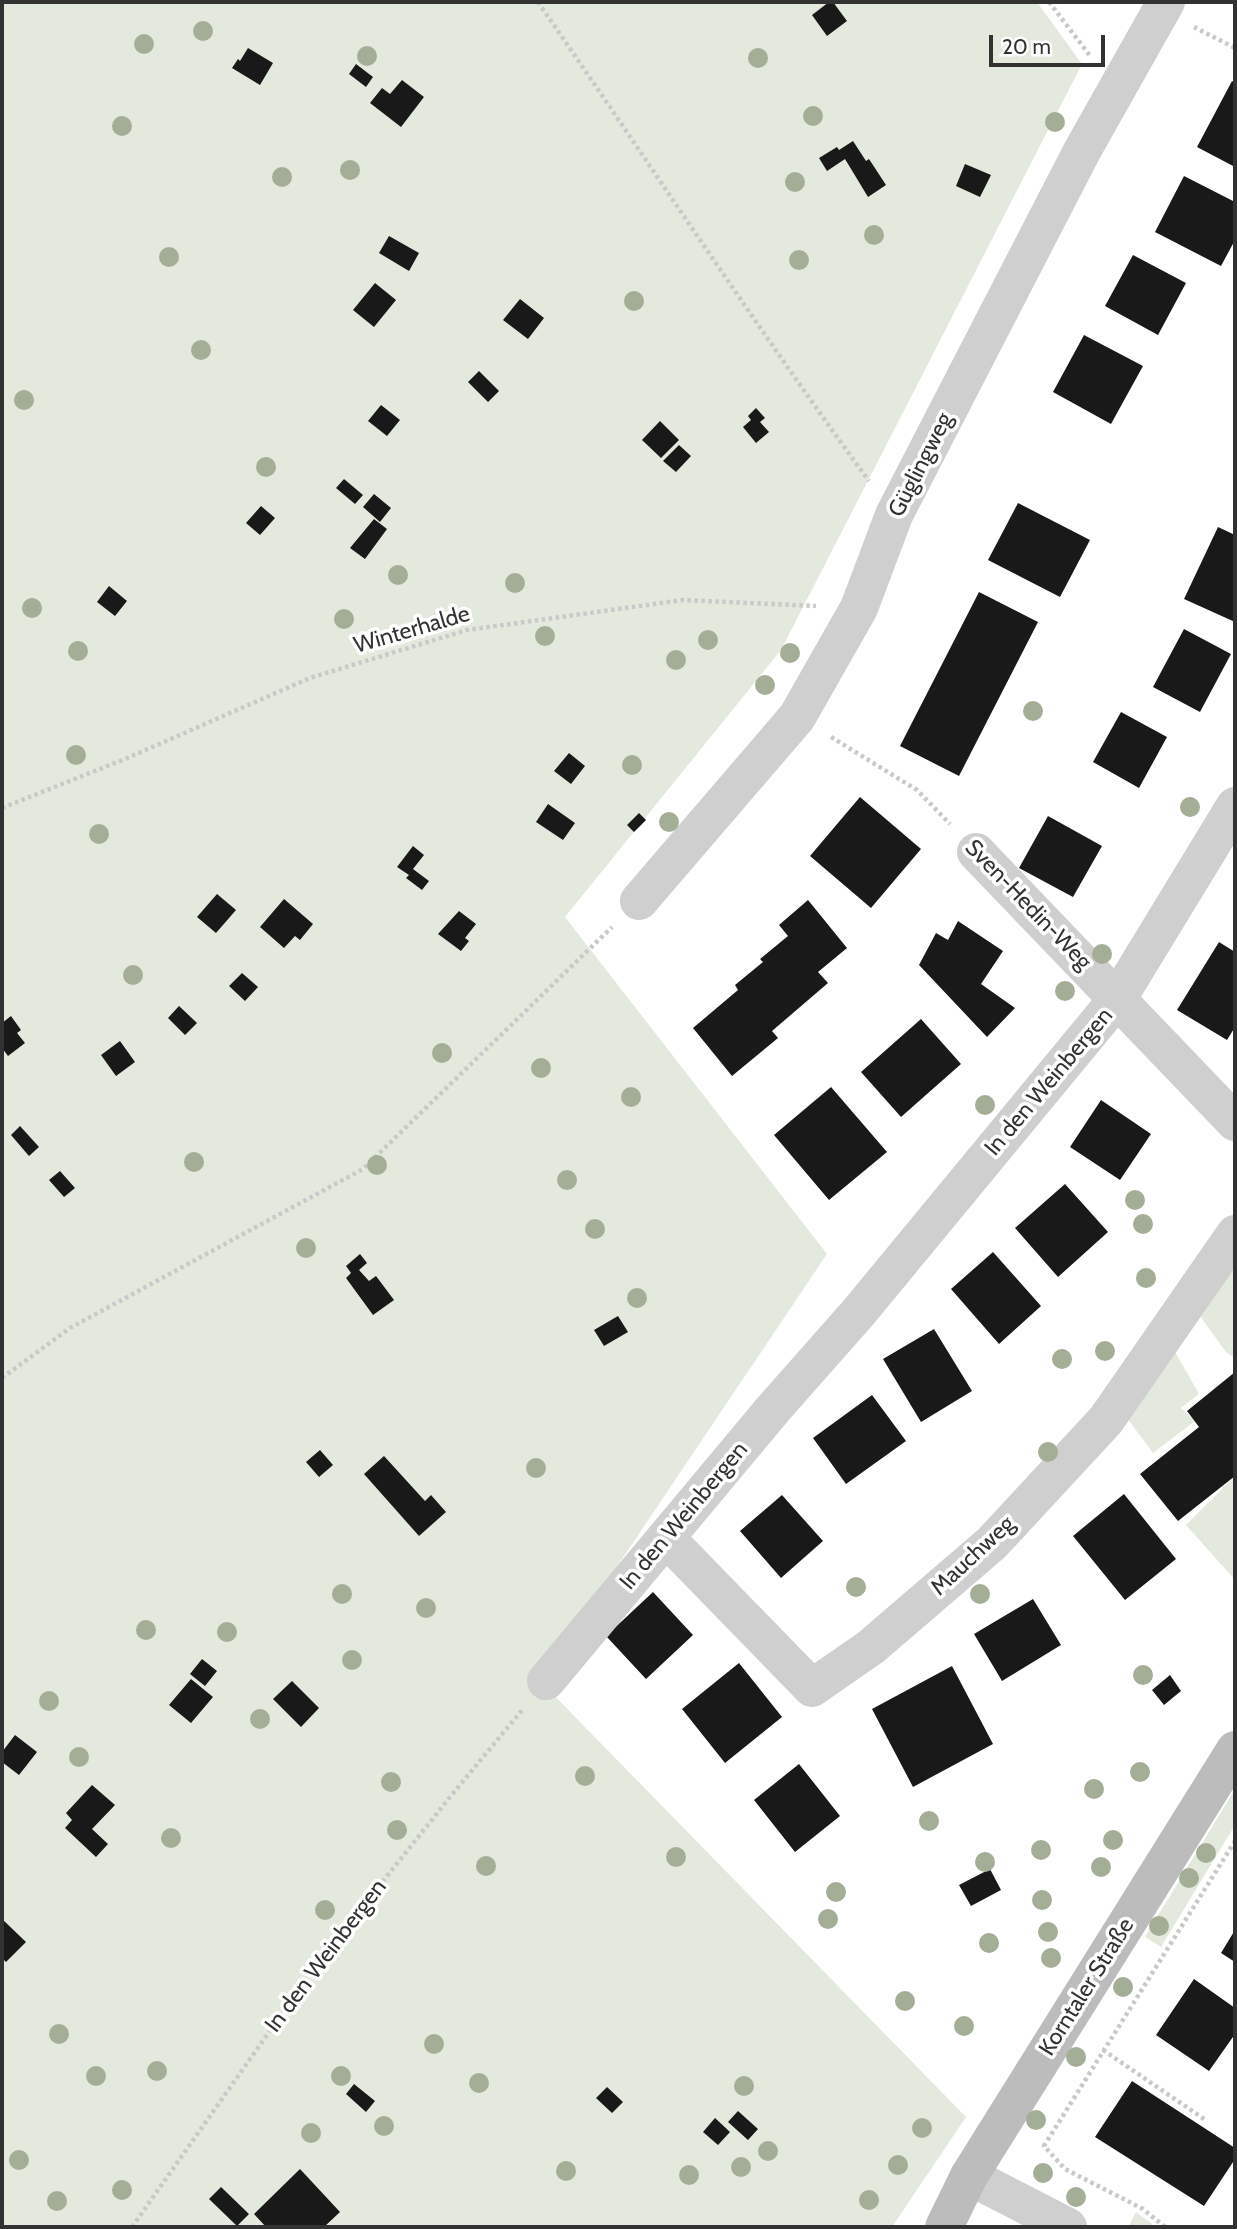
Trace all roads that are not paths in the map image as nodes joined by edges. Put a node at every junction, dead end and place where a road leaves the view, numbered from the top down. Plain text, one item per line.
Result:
1 (1166, 2) edge
2 (1235, 806) edge
3 (976, 852) road end
4 (639, 901) road end
5 (1118, 998) junction
6 (1235, 1122) edge
7 (1235, 1234) edge
8 (667, 1539) junction
9 (546, 1681) road end
10 (1235, 1750) edge
11 (969, 2176) junction
12 (944, 2227) edge
13 (1068, 2227) edge

1 - 4 street, Güglingweg
2 - 5 street, In den Weinbergen
3 - 5 street, Sven-Hedin-Weg
5 - 6 street, Sven-Hedin-Weg
5 - 8 street, In den Weinbergen
7 - 8 street, Mauchweg
8 - 9 street, In den Weinbergen
10 - 11 street, Korntaler Straße
11 - 12 street, Korntaler Straße
11 - 13 street

